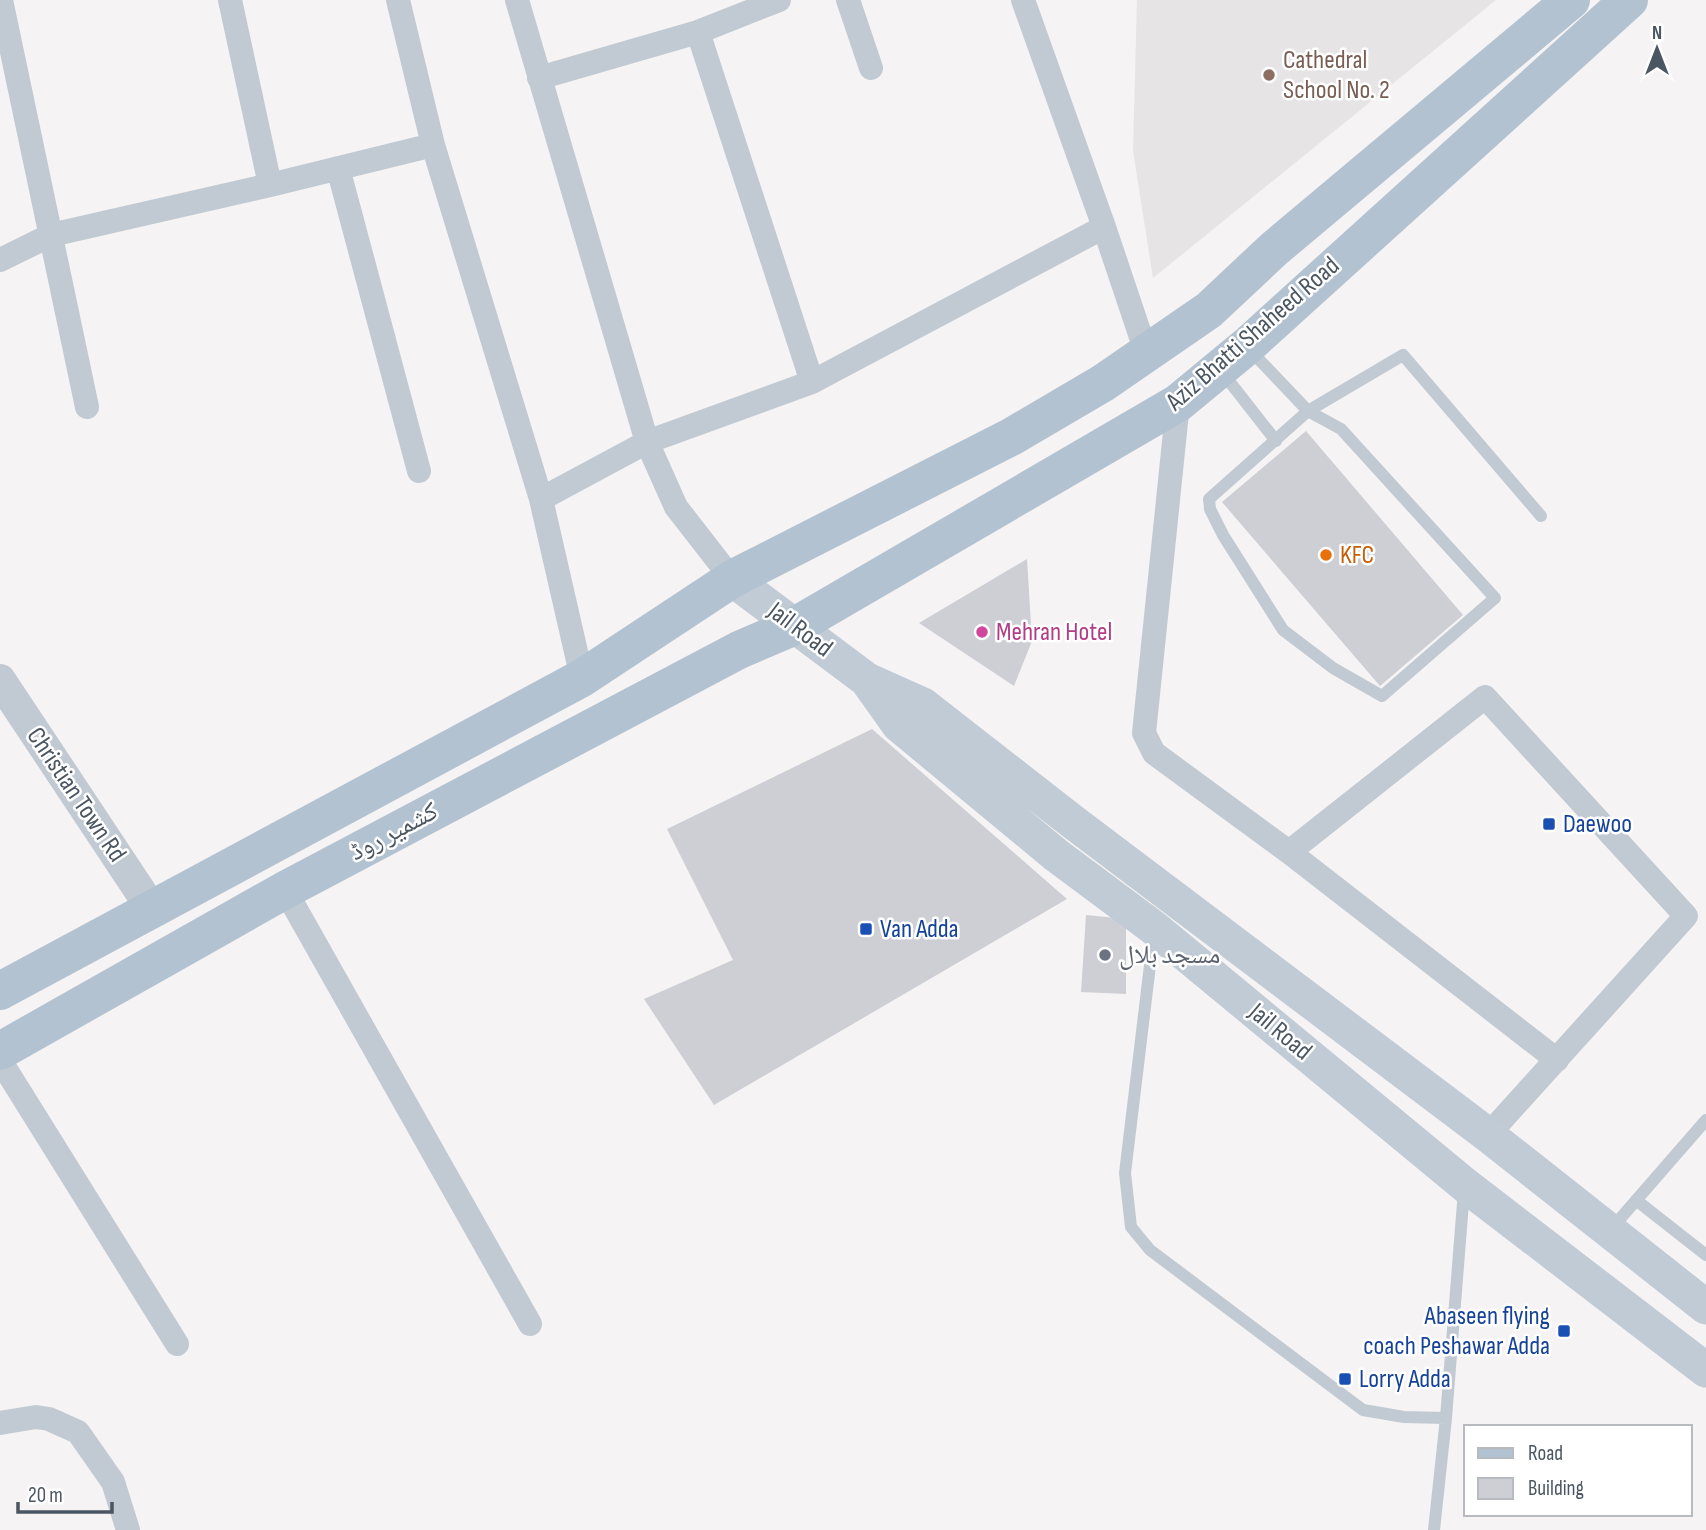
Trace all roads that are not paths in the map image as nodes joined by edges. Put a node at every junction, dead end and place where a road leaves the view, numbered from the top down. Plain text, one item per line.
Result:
1 (1, 0) edge
2 (230, 0) edge
3 (398, 0) edge
4 (517, 0) edge
5 (779, 0) edge
6 (848, 0) edge
7 (1023, 0) edge
8 (1571, 0) edge
9 (1629, 0) edge
10 (698, 32) junction
11 (871, 68) dead end
12 (539, 78) junction
13 (433, 145) junction
14 (338, 168) junction
15 (270, 185) junction
16 (1104, 227) junction
17 (51, 236) junction
18 (0, 260) edge
19 (1147, 355) junction
20 (1233, 358) junction
21 (813, 382) junction
22 (1178, 403) junction
23 (87, 407) dead end
24 (1308, 411) junction
25 (1276, 441) junction
26 (647, 442) junction
27 (419, 471) dead end
28 (541, 499) junction
29 (1541, 516) dead end
30 (732, 579) junction
31 (795, 626) junction
32 (582, 678) junction
33 (0, 680) edge
34 (867, 680) junction
35 (1289, 852) junction
36 (1157, 883) junction
37 (285, 890) junction
38 (152, 909) junction
39 (1154, 928) junction
40 (0, 991) edge
41 (0, 1051) edge
42 (0, 1060) edge
43 (1557, 1060) junction
44 (1706, 1120) edge
45 (1488, 1135) junction
46 (1465, 1185) junction
47 (1636, 1200) junction
48 (1609, 1231) junction
49 (1706, 1255) edge
50 (1706, 1307) edge
51 (530, 1324) dead end
52 (177, 1344) dead end
53 (1706, 1370) edge
54 (1446, 1418) junction
55 (0, 1423) edge
56 (128, 1530) edge
57 (1434, 1530) edge

1 - 17 street
2 - 15 street
3 - 13 street
4 - 12 street
5 - 10 street
6 - 11 street
7 - 16 street
8 - 19 main road, Aziz Bhatti Shaheed Road
9 - 20 main road, Aziz Bhatti Shaheed Road
10 - 12 street
10 - 21 street
12 - 26 street
13 - 14 street
13 - 28 street
14 - 15 street
14 - 27 street
15 - 17 street
16 - 19 street
16 - 21 street
17 - 18 street
17 - 23 street
19 - 30 main road, Aziz Bhatti Shaheed Road
20 - 22 main road, Aziz Bhatti Shaheed Road
20 - 24 lane
20 - 25 lane
21 - 26 street
22 - 31 main road, Aziz Bhatti Shaheed Road
22 - 35 street
24 - 25 lane
24 - 25 lane
24 - 29 lane
26 - 28 street
26 - 30 street
28 - 32 street
30 - 31 main road, Jail Road
30 - 32 main road, کشمیر روڈ
31 - 34 main road, Jail Road
31 - 37 main road, کشمیر روڈ
32 - 38 main road, کشمیر روڈ
33 - 38 street, Christian Town Rd
34 - 36 main road, Jail Road
34 - 39 main road, Jail Road
35 - 43 street
35 - 43 street
36 - 39 main road
36 - 45 main road, Jail Road
37 - 41 main road, کشمیر روڈ
37 - 51 street
38 - 40 main road, کشمیر روڈ
39 - 46 main road, Jail Road
39 - 54 lane
42 - 52 street
43 - 45 street
44 - 47 lane
45 - 46 main road
45 - 48 main road, Jail Road
46 - 53 main road, Jail Road
46 - 54 lane
47 - 48 lane
47 - 49 lane
48 - 50 main road, Jail Road
54 - 57 lane
55 - 56 street

